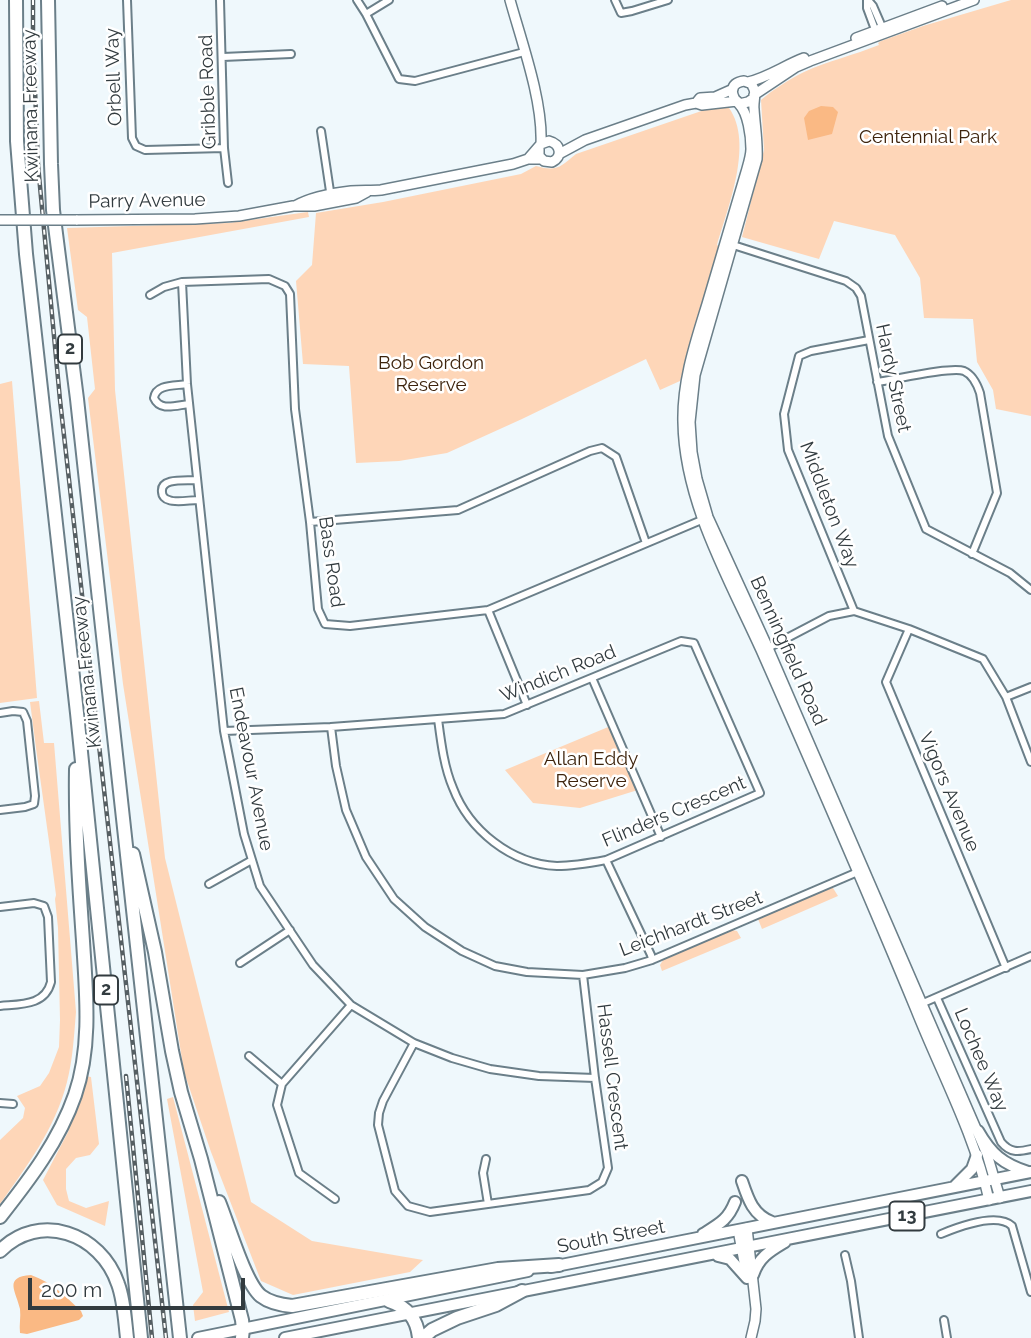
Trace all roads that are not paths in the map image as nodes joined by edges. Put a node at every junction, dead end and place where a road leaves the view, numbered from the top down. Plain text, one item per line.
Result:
1 (16, 0) edge
2 (48, 0) edge
3 (127, 0) edge
4 (220, 0) edge
5 (357, 0) edge
6 (388, 0) edge
7 (510, 0) edge
8 (615, 0) edge
9 (668, 0) edge
10 (867, 0) edge
11 (957, 0) edge
12 (974, 0) edge
13 (366, 14) junction
14 (880, 32) junction
15 (524, 52) junction
16 (291, 54) dead end
17 (223, 57) junction
18 (748, 82) junction
19 (733, 89) junction
20 (754, 96) junction
21 (738, 102) junction
22 (696, 103) junction
23 (321, 131) dead end
24 (585, 141) junction
25 (546, 144) junction
26 (224, 148) junction
27 (559, 154) junction
28 (527, 159) junction
29 (541, 159) junction
30 (228, 183) dead end
31 (331, 199) junction
32 (0, 220) edge
33 (729, 244) junction
34 (181, 282) junction
35 (150, 295) dead end
36 (869, 340) junction
37 (877, 382) junction
38 (187, 384) junction
39 (190, 404) junction
40 (196, 480) junction
41 (198, 500) junction
42 (706, 518) junction
43 (310, 522) junction
44 (646, 543) junction
45 (972, 554) junction
46 (1031, 590) edge
47 (488, 610) junction
48 (854, 611) junction
49 (909, 629) junction
50 (765, 650) junction
51 (592, 678) junction
52 (1031, 687) edge
53 (1006, 697) junction
54 (527, 705) junction
55 (0, 713) edge
56 (77, 713) junction
57 (438, 719) junction
58 (331, 727) junction
59 (224, 731) junction
60 (1031, 762) edge
61 (119, 789) junction
62 (760, 793) joint
63 (0, 810) edge
64 (661, 837) junction
65 (252, 860) junction
66 (606, 860) junction
67 (861, 871) junction
68 (209, 884) dead end
69 (0, 907) edge
70 (290, 930) junction
71 (1031, 956) edge
72 (652, 960) junction
73 (240, 964) dead end
74 (1006, 968) junction
75 (583, 975) junction
76 (937, 998) junction
77 (351, 1005) junction
78 (918, 1005) junction
79 (0, 1006) edge
80 (414, 1043) junction
81 (249, 1056) dead end
82 (595, 1078) junction
83 (282, 1084) junction
84 (0, 1103) edge
85 (13, 1104) dead end
86 (978, 1131) junction
87 (1031, 1149) edge
88 (977, 1155) junction
89 (201, 1159) junction
90 (486, 1159) dead end
91 (1030, 1172) edge
92 (990, 1180) junction
93 (742, 1181) dead end
94 (954, 1187) junction
95 (1031, 1191) edge
96 (335, 1199) dead end
97 (994, 1199) junction
98 (735, 1202) dead end
99 (488, 1203) junction
100 (0, 1217) edge
101 (773, 1223) junction
102 (743, 1229) junction
103 (941, 1234) dead end
104 (694, 1238) junction
105 (790, 1238) junction
106 (746, 1247) junction
107 (0, 1251) edge
108 (610, 1255) junction
109 (707, 1255) junction
110 (845, 1255) dead end
111 (559, 1265) junction
112 (615, 1273) junction
113 (751, 1280) junction
114 (522, 1291) junction
115 (1031, 1292) edge
116 (389, 1301) junction
117 (411, 1314) junction
118 (944, 1320) dead end
119 (242, 1334) edge
120 (127, 1338) edge
121 (141, 1338) edge
122 (180, 1338) edge
123 (198, 1338) edge
124 (285, 1338) edge
125 (421, 1338) edge
126 (751, 1338) edge
127 (859, 1338) edge
128 (947, 1338) edge

1 - 56 highway, Kwinana Freeway / 2
2 - 61 highway, Kwinana Freeway / 2
3 - 26 street, Orbell Way
4 - 17 street, Gribble Road
5 - 13 street
6 - 13 street
7 - 15 main road
8 - 9 street
10 - 14 street
11 - 14 main road, Parry Avenue
12 - 14 main road, Parry Avenue
13 - 15 street
14 - 18 main road, Parry Avenue
14 - 20 main road, Parry Avenue
15 - 25 main road
16 - 17 street
17 - 26 street, Gribble Road
18 - 19 main road, Parry Avenue
18 - 20 main road
19 - 21 main road
19 - 22 main road, Parry Avenue
20 - 21 main road, Parry Avenue
20 - 33 main road, Benningfield Road
21 - 22 main road, Parry Avenue
21 - 33 main road, Benningfield Road
22 - 24 main road, Parry Avenue
23 - 31 street
24 - 25 main road, Parry Avenue
24 - 27 main road, Parry Avenue
25 - 27 main road
25 - 28 main road
25 - 29 main road
26 - 30 street, Gribble Road
27 - 29 main road, Parry Avenue
28 - 29 main road, Parry Avenue
28 - 31 main road, Parry Avenue
31 - 32 main road, Parry Avenue, bridge
33 - 36 street, Hardy Street
33 - 42 main road, Benningfield Road
34 - 35 street, Bass Road
34 - 38 street, Endeavour Avenue
34 - 43 street, Bass Road
36 - 37 street, Hardy Street
36 - 48 street, Middleton Way
37 - 45 street, Hardy Street
37 - 45 street
38 - 39 street, Endeavour Avenue
38 - 39 street
39 - 40 street, Endeavour Avenue
40 - 41 street, Endeavour Avenue
40 - 41 street
41 - 59 street, Endeavour Avenue
42 - 44 street, Bass Road
42 - 50 main road, Benningfield Road
43 - 44 street
43 - 47 street, Bass Road
44 - 47 street, Bass Road
45 - 46 street, Hardy Street
47 - 54 street
48 - 49 street
48 - 50 street
49 - 53 street
49 - 74 street, Vigors Avenue
50 - 67 main road, Benningfield Road
51 - 54 street, Windich Road
51 - 62 street, Windich Road
51 - 64 street
52 - 53 street
53 - 60 street
54 - 57 street, Windich Road
55 - 63 street
56 - 100 highway
56 - 121 highway, Kwinana Freeway / 2
57 - 58 street, Windich Road
57 - 66 street, Flinders Crescent
58 - 59 street, Windich Road
58 - 75 street, Leichhardt Street
59 - 65 street, Endeavour Avenue
61 - 89 highway
61 - 122 highway, Kwinana Freeway / 2
62 - 64 street, Flinders Crescent
64 - 66 street, Flinders Crescent
65 - 68 street
65 - 70 street, Endeavour Avenue
66 - 72 street
67 - 72 street, Leichhardt Street
67 - 78 main road, Benningfield Road
69 - 79 street
70 - 73 street
70 - 77 street, Endeavour Avenue
71 - 74 street
72 - 75 street, Leichhardt Street
74 - 76 street
75 - 82 street, Hassell Crescent
76 - 78 street
76 - 87 street, Lochee Way
77 - 80 street, Endeavour Avenue
77 - 83 street
78 - 86 main road, Benningfield Road
78 - 88 main road, Benningfield Road
80 - 82 street, Endeavour Avenue
80 - 99 street, Hassell Crescent
81 - 83 street
82 - 99 street, Hassell Crescent
83 - 96 street
84 - 85 street
86 - 91 highway
86 - 92 main road, Benningfield Road
88 - 92 main road, Benningfield Road
88 - 94 highway
89 - 111 highway
89 - 119 highway
90 - 99 street
91 - 92 highway, South Street / 13
92 - 94 highway, South Street / 13
92 - 97 main road, Benningfield Road
93 - 101 highway
94 - 101 highway, South Street / 13
95 - 97 highway, South Street / 13
97 - 105 highway, South Street / 13
98 - 104 highway
101 - 102 highway, South Street / 13
102 - 104 highway, South Street / 13
102 - 106 main road
103 - 115 street
104 - 108 highway, South Street / 13
105 - 106 highway, South Street / 13
105 - 113 highway
106 - 109 highway, South Street / 13
106 - 113 main road
107 - 120 highway
108 - 111 highway, South Street / 13
108 - 112 highway
109 - 112 highway, South Street / 13
109 - 113 highway
110 - 127 street
111 - 116 highway, South Street / 13
112 - 114 highway, South Street / 13
113 - 126 main road
114 - 117 highway, South Street / 13
114 - 125 highway
116 - 117 highway
116 - 119 highway, South Street / 13
117 - 124 highway, South Street / 13
117 - 125 highway
118 - 128 street
119 - 123 highway, South Street / 13

